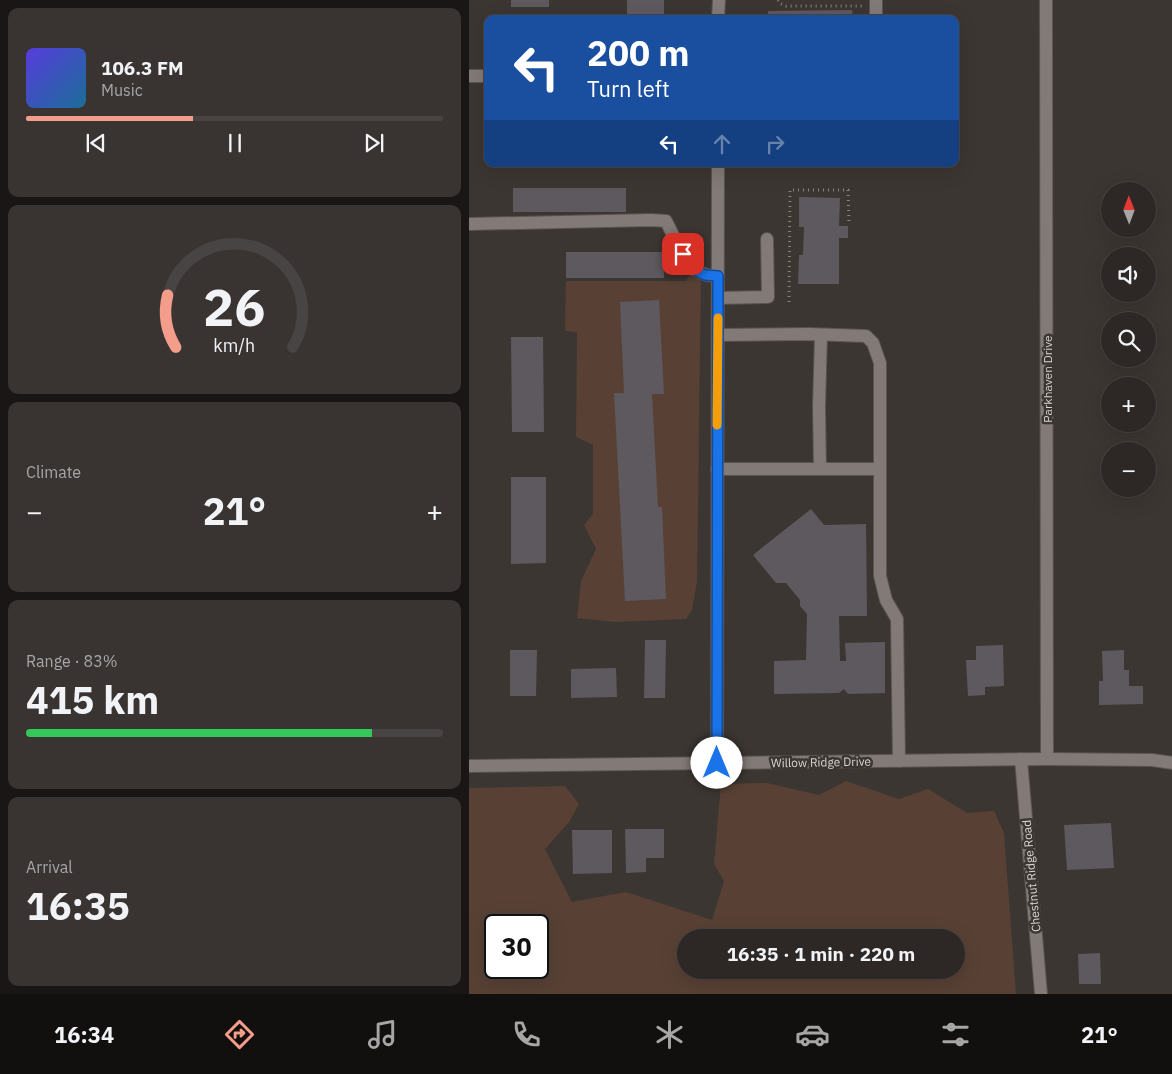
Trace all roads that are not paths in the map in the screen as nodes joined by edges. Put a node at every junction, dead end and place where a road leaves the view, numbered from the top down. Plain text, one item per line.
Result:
1 (719, 0) edge
2 (1047, 0) edge
3 (719, 15) edge
4 (469, 76) edge
5 (484, 76) edge
6 (718, 167) edge
7 (469, 224) edge
8 (767, 239) dead end
9 (718, 276) junction
10 (718, 298) junction
11 (718, 335) junction
12 (821, 335) junction
13 (717, 469) junction
14 (820, 469) junction
15 (879, 469) junction
16 (1021, 759) junction
17 (1047, 759) junction
18 (899, 761) junction
19 (717, 763) junction
20 (1172, 764) edge
21 (469, 766) edge
22 (1041, 994) edge

1 - 3 street
2 - 17 street, Parkhaven Drive
4 - 5 street
6 - 9 street
7 - 9 street
8 - 10 street
9 - 10 street
10 - 11 street
11 - 12 street
11 - 13 street
12 - 14 street
12 - 15 street
13 - 14 street
13 - 19 street
14 - 15 street
15 - 18 street
16 - 17 street, Willow Ridge Drive
16 - 18 street, Willow Ridge Drive
16 - 22 street, Chestnut Ridge Road
17 - 20 street, Willow Ridge Drive
18 - 19 street, Willow Ridge Drive
19 - 21 street, Willow Ridge Drive

